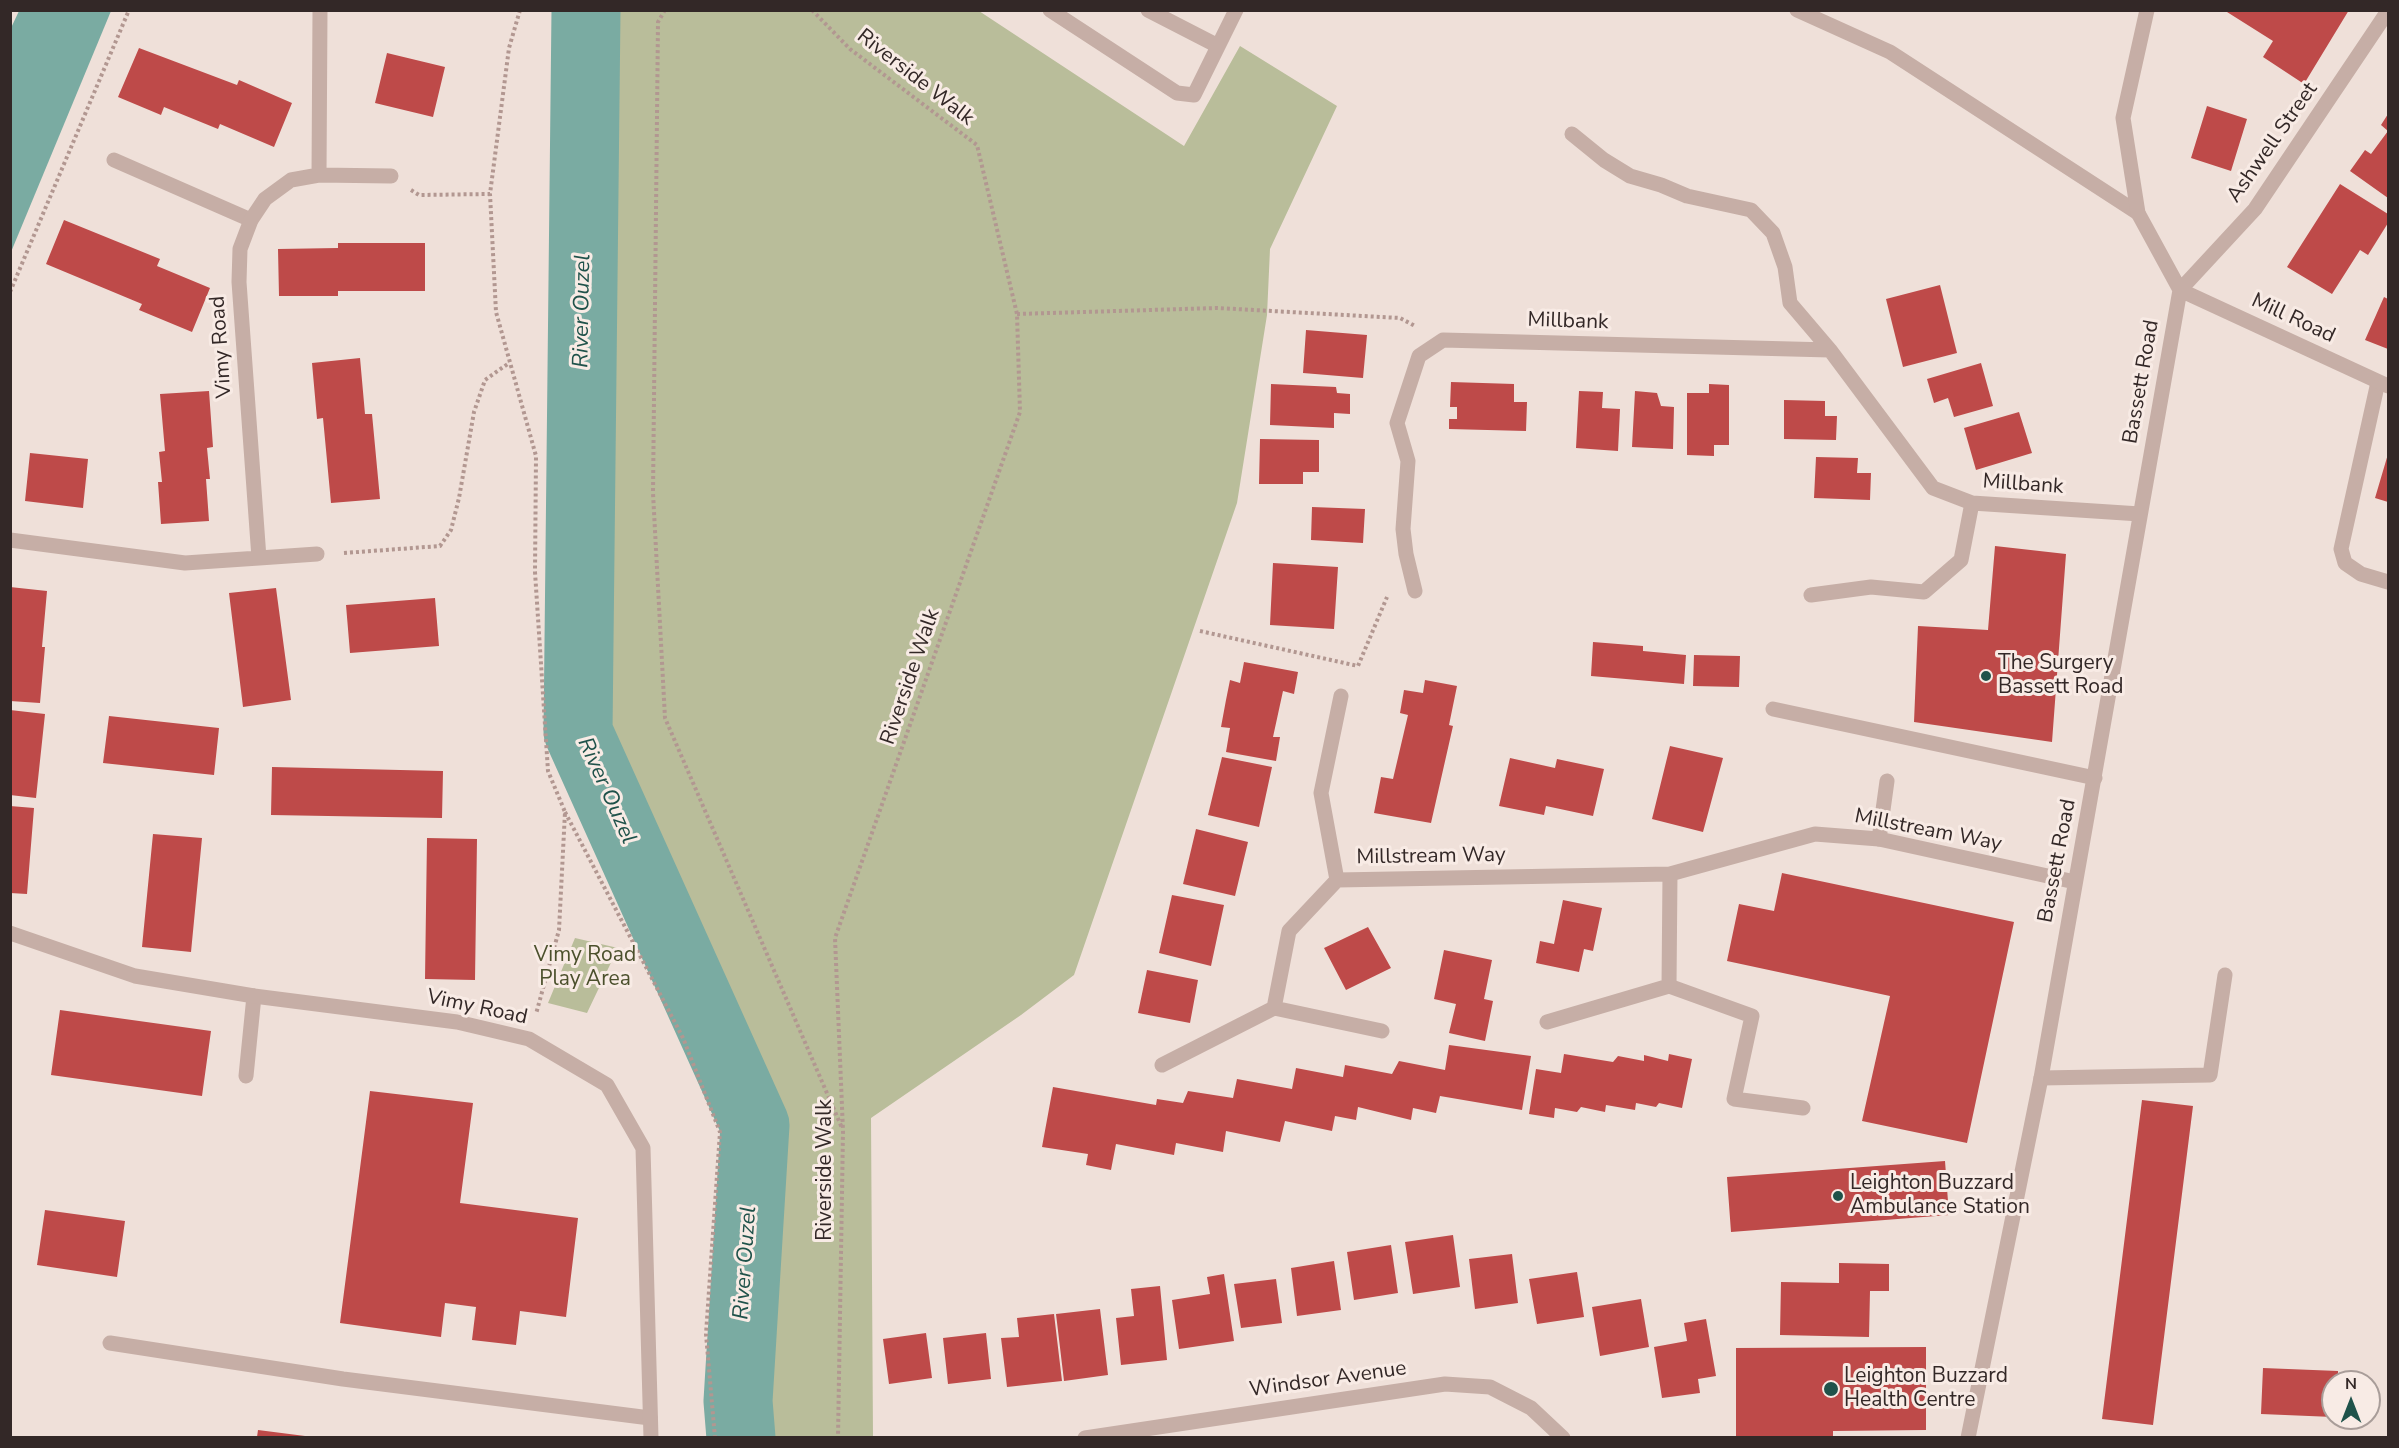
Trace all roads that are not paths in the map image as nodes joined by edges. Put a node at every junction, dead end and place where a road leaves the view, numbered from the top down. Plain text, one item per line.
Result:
1 (320, 10) edge
2 (1050, 10) edge
3 (1148, 10) edge
4 (1236, 10) edge
5 (1797, 10) edge
6 (2147, 10) edge
7 (2388, 11) edge
8 (1218, 46) junction
9 (1572, 134) dead end
10 (114, 160) dead end
11 (319, 175) junction
12 (391, 176) road end
13 (2138, 213) junction
14 (251, 220) junction
15 (2180, 290) junction
16 (1830, 351) junction
17 (2383, 384) edge
18 (1972, 503) junction
19 (2140, 514) junction
20 (10, 540) edge
21 (317, 554) road end
22 (259, 558) junction
23 (2388, 582) edge
24 (1415, 591) dead end
25 (1811, 595) dead end
26 (1341, 696) dead end
27 (1773, 709) dead end
28 (2096, 778) junction
29 (1887, 781) dead end
30 (1879, 839) junction
31 (1670, 874) junction
32 (1337, 880) junction
33 (2075, 882) junction
34 (10, 933) edge
35 (2225, 975) dead end
36 (1669, 986) junction
37 (254, 996) junction
38 (1274, 1008) junction
39 (1547, 1022) dead end
40 (1382, 1031) dead end
41 (1162, 1065) dead end
42 (246, 1076) dead end
43 (2041, 1078) junction
44 (1803, 1108) dead end
45 (110, 1343) dead end
46 (650, 1418) junction
47 (651, 1437) edge
48 (1085, 1437) edge
49 (1563, 1437) edge
50 (1968, 1437) edge

1 - 11 street
2 - 8 street
3 - 8 street
4 - 8 street
5 - 13 street
6 - 13 street
7 - 15 street, Ashwell Street
9 - 16 street, Millbank
10 - 14 street
11 - 12 street, Vimy Road
11 - 14 street, Vimy Road
13 - 15 street
14 - 22 street, Vimy Road
15 - 17 street, Mill Road
15 - 19 street, Bassett Road
16 - 18 street, Millbank
16 - 24 street, Millbank
17 - 23 street
18 - 19 street, Millbank
18 - 25 street
19 - 28 street, Bassett Road
20 - 22 street
21 - 22 street
26 - 32 street, Millstream Way
27 - 28 street
28 - 33 street, Bassett Road
29 - 30 street
30 - 31 street, Millstream Way
30 - 33 street, Millstream Way
31 - 32 street, Millstream Way
31 - 36 street
32 - 38 street, Millstream Way
33 - 43 street, Bassett Road
34 - 37 street, Vimy Road
35 - 43 street
36 - 39 street
36 - 44 street
37 - 42 street
37 - 46 street, Vimy Road
38 - 40 street
38 - 41 street
43 - 50 street, Bassett Road
45 - 46 street
46 - 47 street, Vimy Road
48 - 49 street, Windsor Avenue

